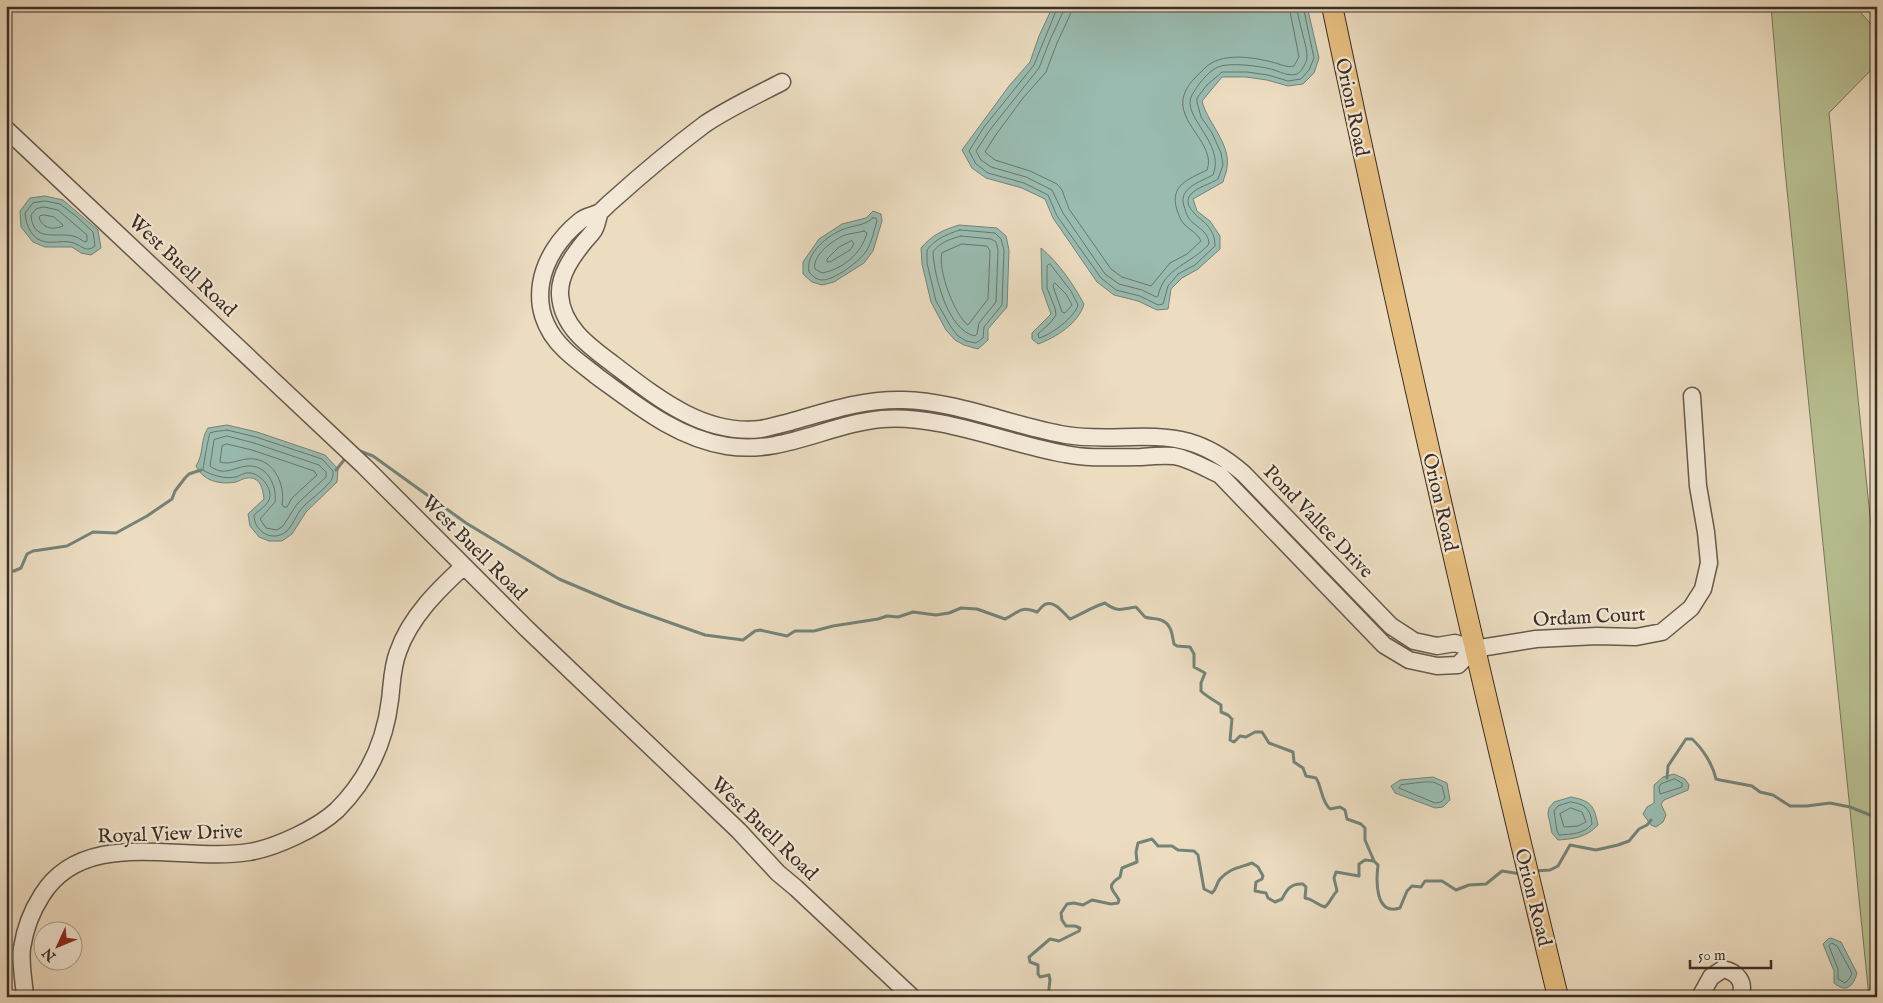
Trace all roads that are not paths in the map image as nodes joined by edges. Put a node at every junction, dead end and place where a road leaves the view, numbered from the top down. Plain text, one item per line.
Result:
1 (1332, 6) edge
2 (782, 82) dead end
3 (6, 128) edge
4 (600, 212) junction
5 (651, 393) junction
6 (1692, 396) dead end
7 (873, 401) junction
8 (640, 408) junction
9 (878, 420) junction
10 (1029, 427) junction
11 (1025, 446) junction
12 (1239, 469) junction
13 (1226, 482) junction
14 (464, 566) junction
15 (1369, 604) junction
16 (1356, 616) junction
17 (1421, 642) junction
18 (1474, 649) junction
19 (1418, 662) junction
20 (25, 997) edge
21 (912, 997) edge
22 (1558, 997) edge
23 (1700, 997) edge
24 (1740, 997) edge

1 - 18 main road, Orion Road
2 - 4 street, Pond Vallee Drive
3 - 14 street, West Buell Road
4 - 5 street, Pond Vallee Drive
4 - 8 street, Pond Vallee Drive
5 - 7 street, Pond Vallee Drive
5 - 8 street
6 - 18 street, Ordam Court
7 - 9 street
7 - 10 street, Pond Vallee Drive
8 - 9 street, Pond Vallee Drive
9 - 11 street, Pond Vallee Drive
10 - 11 street
10 - 12 street, Pond Vallee Drive
11 - 13 street, Pond Vallee Drive
12 - 13 street, Pond Vallee Drive
12 - 15 street, Pond Vallee Drive
13 - 16 street, Pond Vallee Drive
14 - 20 street, Royal View Drive
14 - 21 street, West Buell Road
15 - 16 street, Pond Vallee Drive
15 - 17 street, Pond Vallee Drive
16 - 19 street, Pond Vallee Drive
17 - 18 street, Pond Vallee Drive
17 - 19 street
18 - 19 street, Pond Vallee Drive
18 - 22 main road, Orion Road
23 - 24 street

